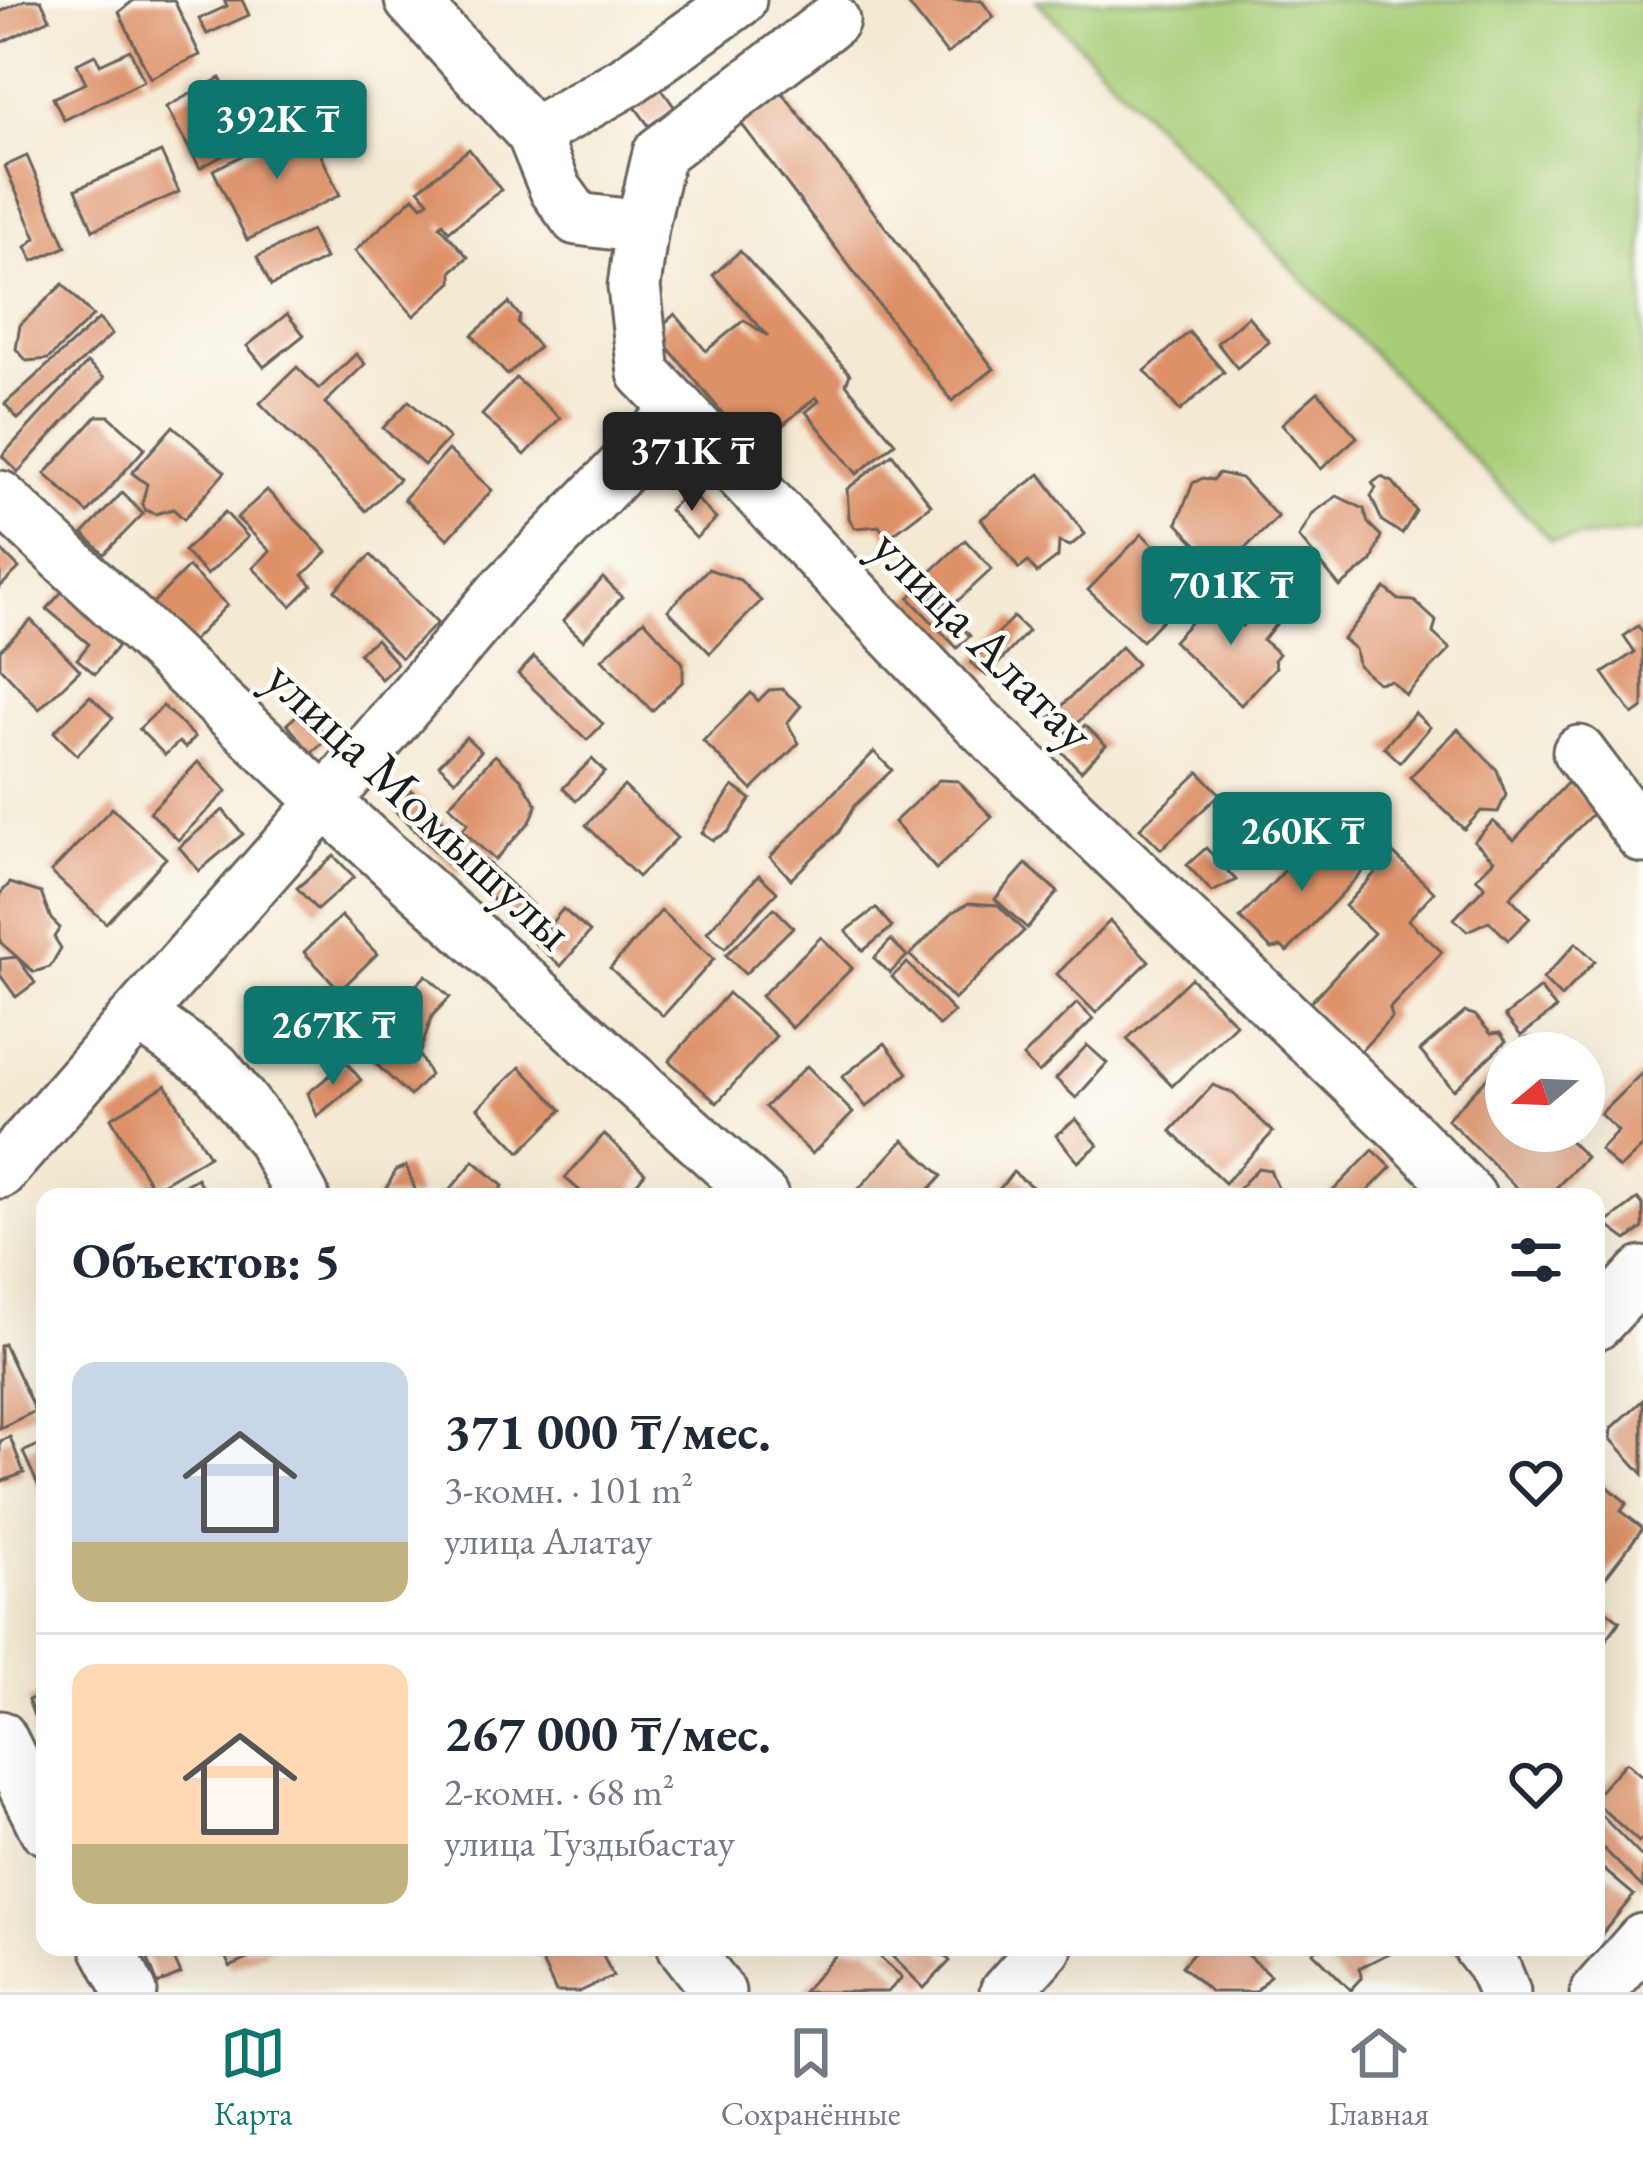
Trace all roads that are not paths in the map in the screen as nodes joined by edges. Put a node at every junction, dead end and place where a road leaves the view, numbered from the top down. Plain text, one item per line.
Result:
1 (411, 0) edge
2 (740, 0) edge
3 (833, 20) dead end
4 (625, 82) junction
5 (533, 134) junction
6 (642, 226) junction
7 (679, 409) junction
8 (0, 497) edge
9 (1579, 752) dead end
10 (326, 802) junction
11 (1643, 837) edge
12 (139, 1016) junction
13 (0, 1172) edge
14 (298, 1188) edge
15 (752, 1188) edge
16 (1461, 1188) edge
17 (1643, 1273) edge
18 (1605, 1310) edge
19 (0, 1737) edge
20 (36, 1810) edge
21 (1643, 1940) edge
22 (112, 1956) edge
23 (691, 1956) edge
24 (1038, 1956) edge
25 (1486, 1956) edge
26 (131, 1992) edge
27 (719, 1992) edge
28 (1006, 1992) edge
29 (1504, 1992) edge
30 (1597, 1992) edge

1 - 5 street
2 - 4 street
3 - 6 street
4 - 5 street
4 - 6 street
5 - 6 street
6 - 7 street, улица Алатау
7 - 10 street
7 - 16 street, улица Алатау
8 - 10 street, улица Момышулы
9 - 11 street
10 - 12 street
10 - 15 street, улица Момышулы
12 - 13 street
12 - 14 street
17 - 18 street
19 - 20 street
21 - 30 street
22 - 26 street
23 - 27 street
24 - 28 street
25 - 29 street

